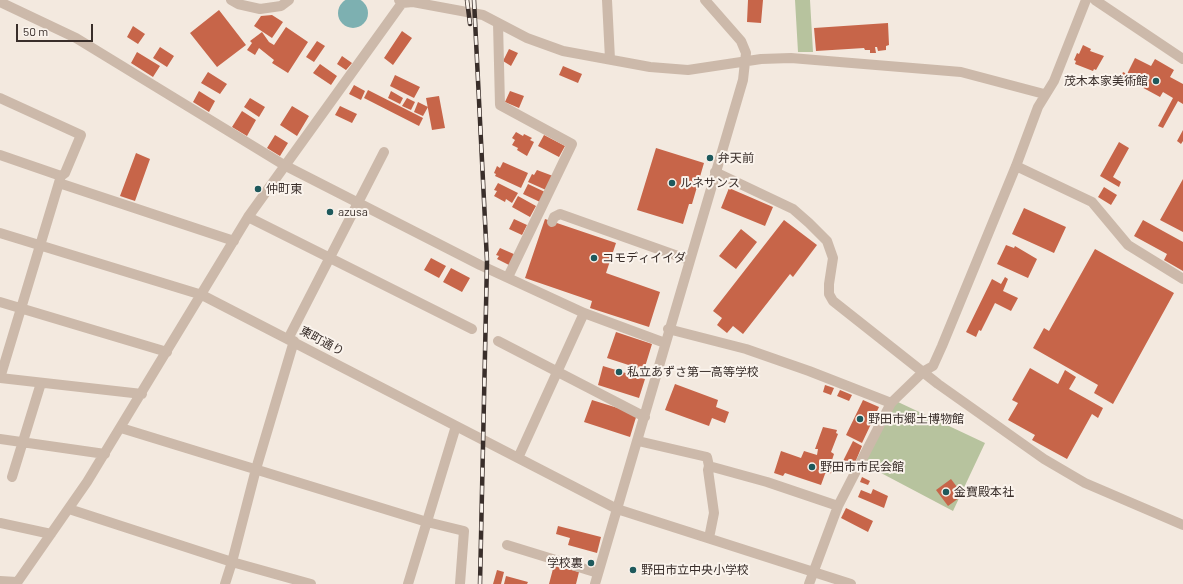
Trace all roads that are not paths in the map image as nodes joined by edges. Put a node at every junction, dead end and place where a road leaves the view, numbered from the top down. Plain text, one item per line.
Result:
1 (231, 0) edge
2 (289, 0) edge
3 (607, 0) edge
4 (705, 0) edge
5 (1086, 0) edge
6 (1095, 0) edge
7 (401, 1) edge
8 (0, 2) edge
9 (498, 23) junction
10 (610, 59) junction
11 (1183, 59) edge
12 (746, 61) junction
13 (1044, 94) junction
14 (0, 98) edge
15 (384, 152) dead end
16 (0, 155) edge
17 (284, 164) junction
18 (1016, 166) junction
19 (715, 172) junction
20 (60, 180) junction
21 (359, 202) junction
22 (248, 217) junction
23 (552, 222) dead end
24 (0, 232) edge
25 (234, 241) junction
26 (40, 245) junction
27 (330, 258) junction
28 (689, 260) junction
29 (508, 277) junction
30 (1183, 279) edge
31 (202, 295) junction
32 (0, 302) edge
33 (21, 308) junction
34 (584, 313) junction
35 (472, 329) dead end
36 (668, 329) junction
37 (291, 340) junction
38 (498, 341) dead end
39 (665, 343) junction
40 (167, 352) junction
41 (924, 371) junction
42 (557, 372) junction
43 (0, 378) edge
44 (41, 382) junction
45 (142, 394) junction
46 (891, 403) junction
47 (645, 416) junction
48 (456, 426) junction
49 (121, 428) junction
50 (0, 439) edge
51 (638, 441) junction
52 (23, 442) junction
53 (105, 454) junction
54 (518, 458) junction
55 (709, 466) junction
56 (256, 469) junction
57 (12, 477) dead end
58 (838, 506) junction
59 (69, 509) junction
60 (617, 509) junction
61 (427, 522) junction
62 (0, 523) edge
63 (1183, 525) edge
64 (51, 534) junction
65 (709, 538) junction
66 (507, 545) dead end
67 (232, 562) junction
68 (814, 572) junction
69 (598, 573) junction
70 (0, 581) edge
71 (16, 583) edge
72 (224, 584) edge
73 (311, 584) edge
74 (408, 584) edge
75 (460, 584) edge
76 (595, 584) edge
77 (809, 584) edge
78 (851, 584) edge

1 - 2 street
3 - 10 street
4 - 12 street
5 - 13 street
6 - 11 street
7 - 9 street
7 - 17 street
8 - 17 street
9 - 10 street
9 - 29 street
10 - 12 street
12 - 13 street
12 - 19 street
13 - 18 street
14 - 20 street
15 - 21 street
16 - 20 street
17 - 21 street
17 - 22 street
18 - 30 street
18 - 41 street
19 - 28 street
19 - 41 street
20 - 25 street
20 - 26 street
21 - 27 street
21 - 29 street
22 - 25 street
22 - 27 street
23 - 28 street
24 - 26 street, 東町通り
25 - 31 street
26 - 31 street, 東町通り
26 - 33 street
27 - 35 street
27 - 37 street
28 - 36 street
29 - 34 street
31 - 37 street, 東町通り
31 - 40 street
32 - 33 street
33 - 40 street
33 - 43 street
34 - 39 street
34 - 42 street
36 - 39 street
36 - 46 street
37 - 48 street, 東町通り
37 - 56 street
38 - 42 street
39 - 47 street
40 - 45 street
41 - 46 street
41 - 63 street
42 - 47 street
42 - 54 street
43 - 44 street
44 - 45 street
44 - 52 street
45 - 49 street
46 - 58 street
47 - 51 street
48 - 54 street, 東町通り
48 - 61 street
49 - 53 street
49 - 56 street
50 - 52 street
51 - 55 street
51 - 60 street
52 - 53 street
52 - 57 street
53 - 59 street
54 - 60 street, 東町通り
55 - 58 street
55 - 65 street
56 - 61 street
56 - 67 street
58 - 68 street
59 - 64 street
59 - 67 street
60 - 65 street, 東町通り
60 - 69 street
61 - 74 street
61 - 75 street
62 - 64 street
64 - 71 street
65 - 68 street, 東町通り
66 - 69 street
67 - 72 street
67 - 73 street
68 - 77 street
68 - 78 street, 東町通り
69 - 76 street
70 - 71 street

